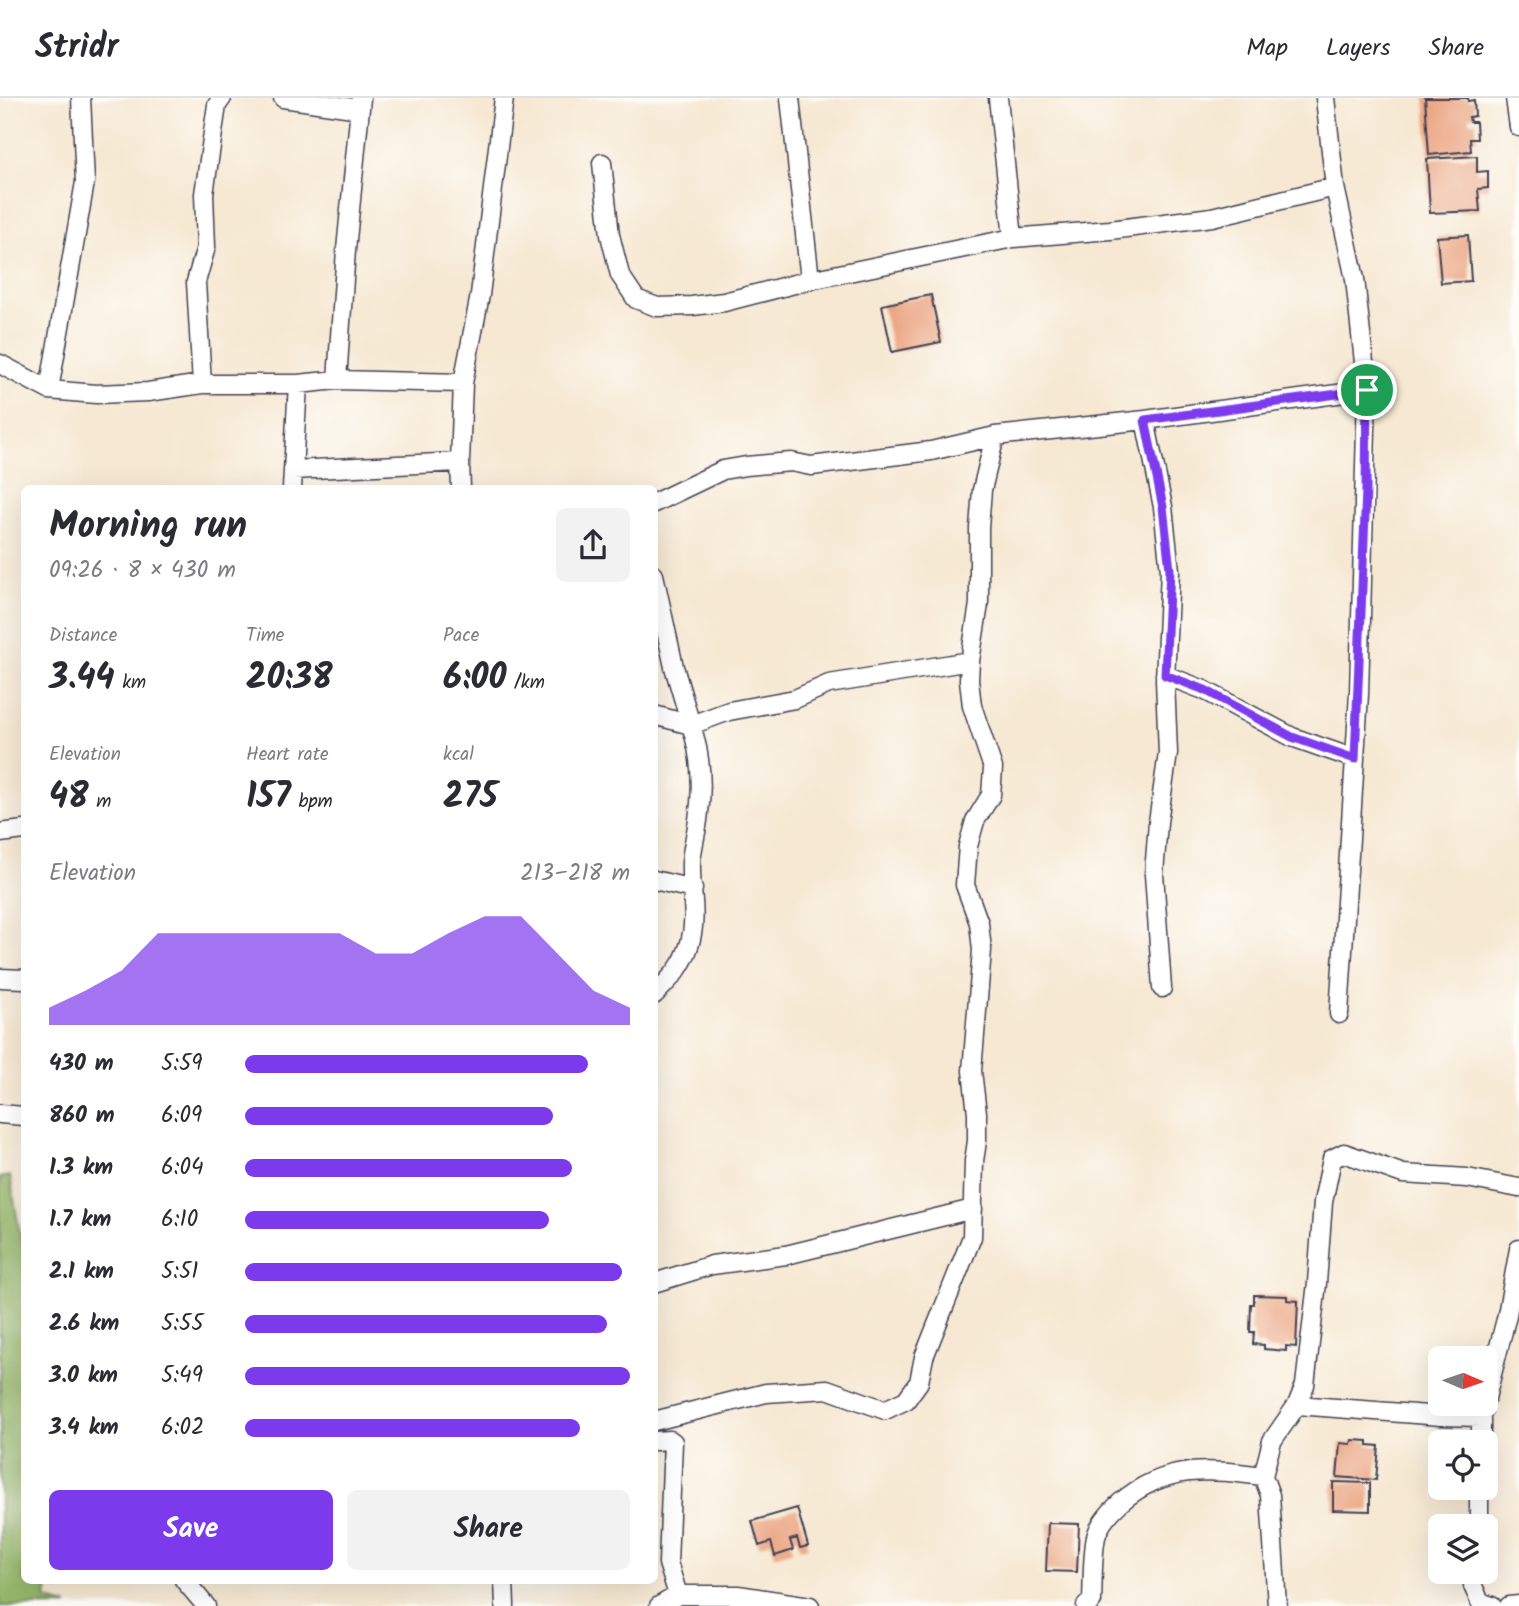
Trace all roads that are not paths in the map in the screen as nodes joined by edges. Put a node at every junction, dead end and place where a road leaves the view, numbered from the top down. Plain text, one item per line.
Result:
1 (81, 98) edge
2 (222, 98) edge
3 (283, 98) edge
4 (504, 98) edge
5 (790, 98) edge
6 (998, 98) edge
7 (1325, 98) edge
8 (1515, 98) edge
9 (360, 103) edge
10 (1519, 127) edge
11 (602, 163) dead end
12 (1335, 187) junction
13 (1013, 238) junction
14 (810, 280) junction
15 (0, 364) edge
16 (337, 380) junction
17 (463, 383) junction
18 (202, 384) junction
19 (299, 384) junction
20 (50, 390) junction
21 (1367, 390) junction
22 (1145, 420) junction
23 (995, 436) junction
24 (460, 462) junction
25 (292, 479) edge
26 (461, 485) edge
27 (658, 501) edge
28 (658, 593) edge
29 (970, 661) junction
30 (1165, 675) junction
31 (658, 716) edge
32 (691, 725) junction
33 (1355, 759) junction
34 (21, 830) edge
35 (0, 833) edge
36 (658, 881) edge
37 (693, 889) junction
38 (0, 978) edge
39 (21, 979) edge
40 (1162, 989) dead end
41 (658, 991) edge
42 (1339, 1014) dead end
43 (0, 1114) edge
44 (21, 1116) edge
45 (1519, 1188) edge
46 (973, 1209) junction
47 (1519, 1250) edge
48 (658, 1282) edge
49 (1498, 1351) edge
50 (1297, 1405) junction
51 (1428, 1415) edge
52 (658, 1419) edge
53 (658, 1441) edge
54 (1263, 1476) junction
55 (187, 1584) edge
56 (504, 1584) edge
57 (1473, 1584) edge
58 (678, 1595) junction
59 (1094, 1604) edge
60 (1483, 1605) edge
61 (1519, 1605) edge
62 (206, 1606) edge
63 (505, 1606) edge
64 (659, 1606) edge
65 (810, 1606) edge
66 (1277, 1606) edge
67 (1509, 1606) edge

1 - 20 street
2 - 18 street
3 - 9 street
4 - 17 street
5 - 14 street
6 - 13 street
7 - 12 street
8 - 10 street
9 - 16 street
11 - 14 street
12 - 13 street
12 - 21 street
13 - 14 street
15 - 20 street
16 - 17 street
16 - 19 street
17 - 24 street
18 - 19 street
18 - 20 street
19 - 25 street
21 - 22 street
21 - 33 street
22 - 23 street
22 - 30 street
23 - 27 street
23 - 29 street
24 - 25 street
24 - 26 street
28 - 32 street
29 - 32 street
29 - 46 street
30 - 33 street
30 - 40 street
31 - 32 street
32 - 37 street
33 - 42 street
34 - 35 street
36 - 37 street
37 - 41 street
38 - 39 street
43 - 44 street
45 - 50 street
46 - 48 street
46 - 52 street
47 - 49 street
50 - 51 street
50 - 54 street
53 - 58 street
54 - 59 street
54 - 66 street
55 - 62 street
56 - 63 street
57 - 60 street
58 - 64 street
58 - 65 street
61 - 67 street

